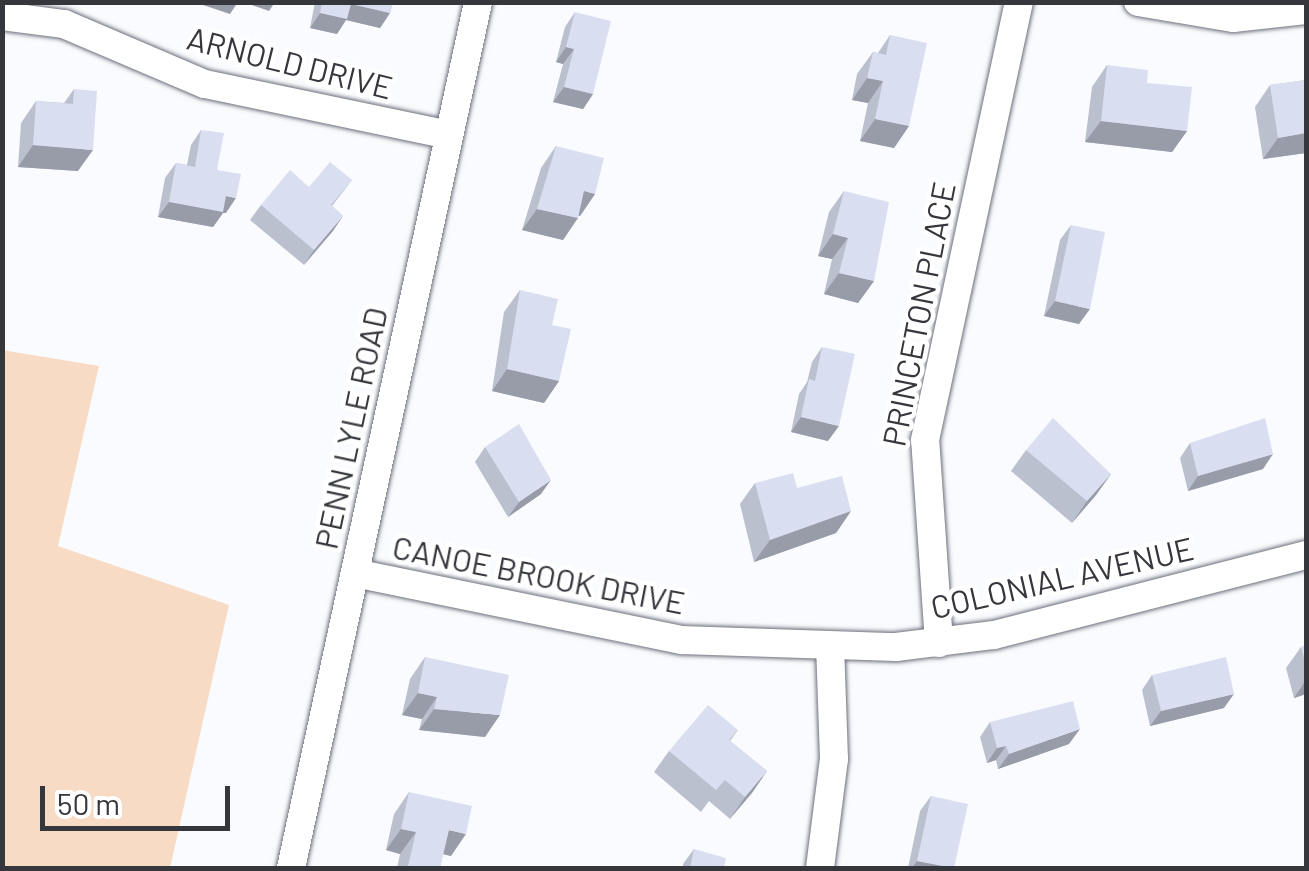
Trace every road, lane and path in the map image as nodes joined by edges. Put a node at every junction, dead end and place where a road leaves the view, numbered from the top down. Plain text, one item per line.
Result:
1 (478, 2) edge
2 (1019, 2) edge
3 (1138, 2) edge
4 (1306, 10) edge
5 (2, 16) edge
6 (450, 135) junction
7 (1306, 555) edge
8 (355, 573) junction
9 (939, 643) junction
10 (830, 646) junction
11 (291, 868) edge
12 (820, 868) edge

1 - 6 street, PENN LYLE ROAD
2 - 9 street, PRINCETON PLACE
3 - 4 street
5 - 6 street, ARNOLD DRIVE
6 - 8 street, PENN LYLE ROAD
7 - 9 street, COLONIAL AVENUE
8 - 10 street, CANOE BROOK DRIVE
8 - 11 street, PENN LYLE ROAD
9 - 10 street, COLONIAL AVENUE
10 - 12 street

